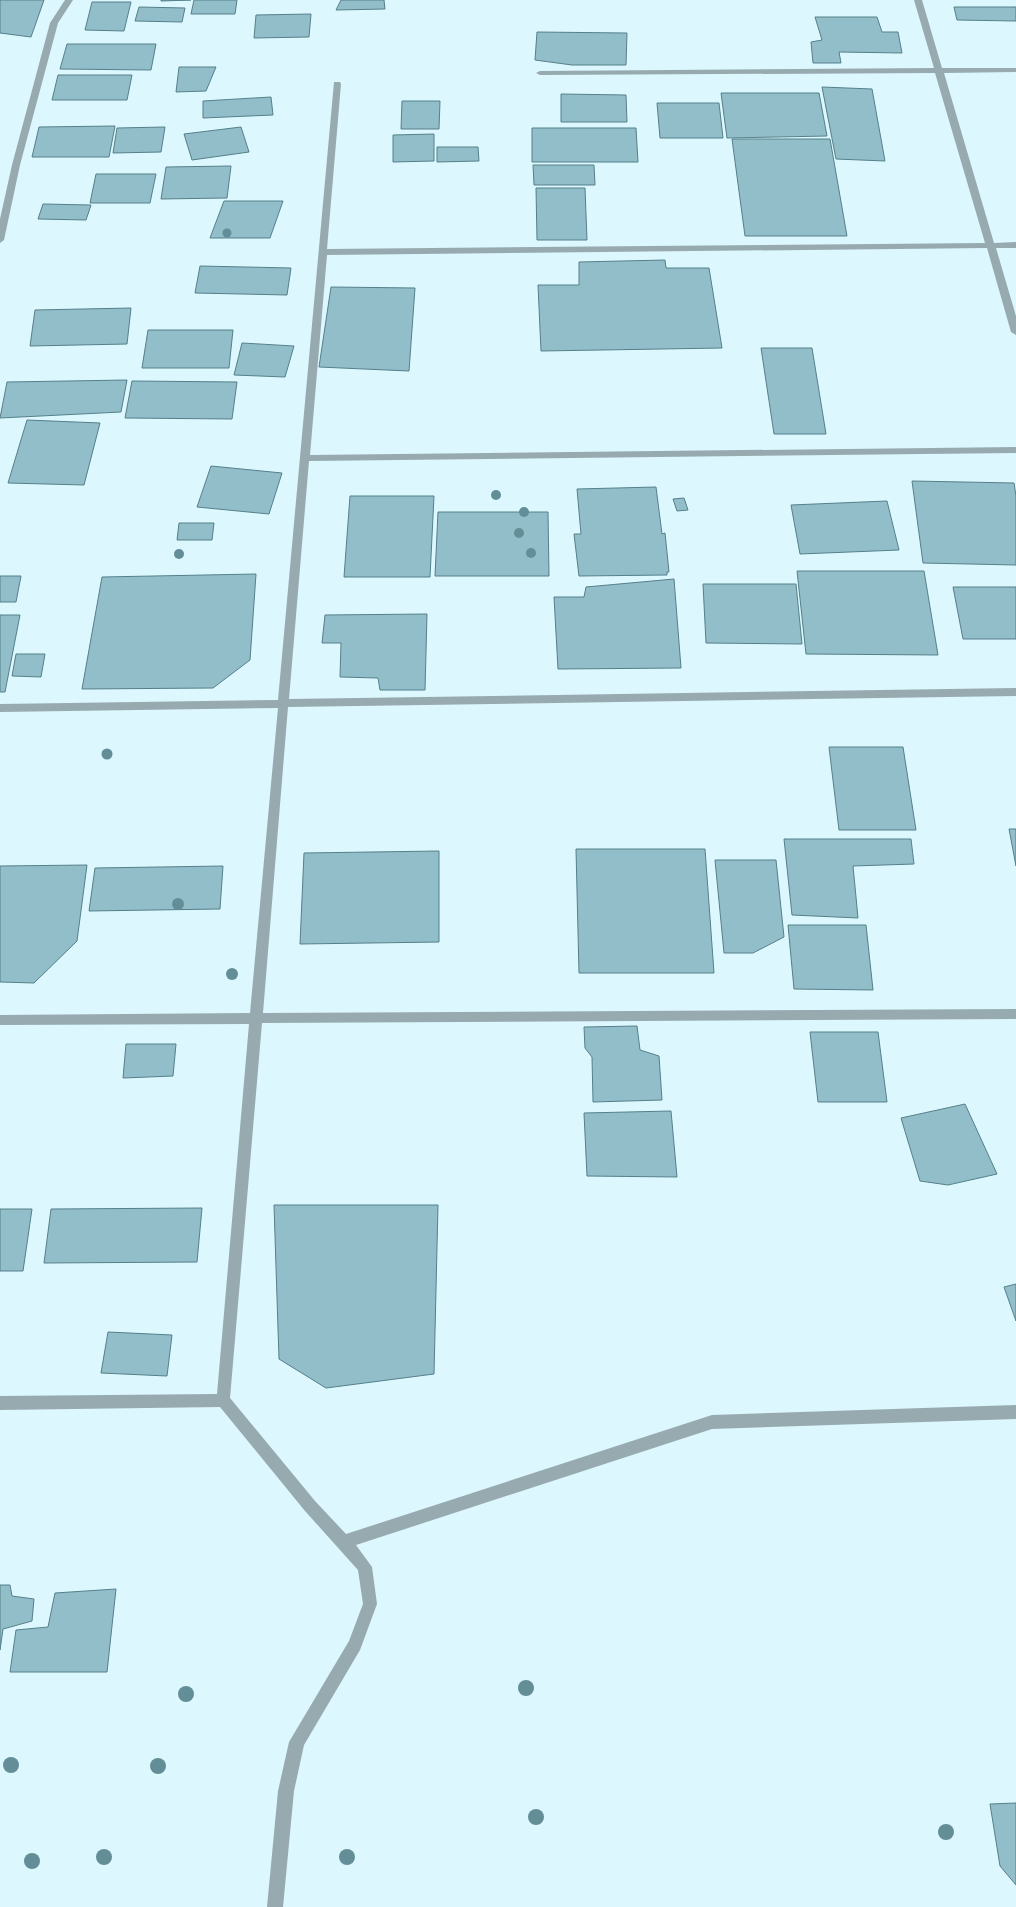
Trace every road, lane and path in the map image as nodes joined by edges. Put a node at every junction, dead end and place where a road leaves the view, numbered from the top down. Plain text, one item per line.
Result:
1 (69, 0) edge
2 (918, 0) edge
3 (939, 70) junction
4 (1016, 70) edge
5 (540, 74) dead end
6 (337, 84) dead end
7 (0, 240) edge
8 (991, 245) junction
9 (1016, 245) edge
10 (322, 252) junction
11 (1016, 332) edge
12 (1016, 450) edge
13 (304, 458) junction
14 (1016, 692) edge
15 (283, 703) junction
16 (0, 708) edge
17 (1016, 1014) edge
18 (255, 1019) junction
19 (0, 1020) edge
20 (223, 1400) junction
21 (0, 1403) edge
22 (1016, 1412) edge
23 (344, 1542) junction
24 (275, 1907) edge

1 - 7 street
2 - 3 street
3 - 4 street
3 - 5 street
3 - 8 street
6 - 10 street
8 - 9 street
8 - 10 street
8 - 11 street
10 - 13 street
12 - 13 street
13 - 15 street
14 - 15 street
15 - 16 street
15 - 18 street
17 - 18 street
18 - 19 street
18 - 20 street
20 - 21 street
20 - 23 street
22 - 23 street
23 - 24 street

